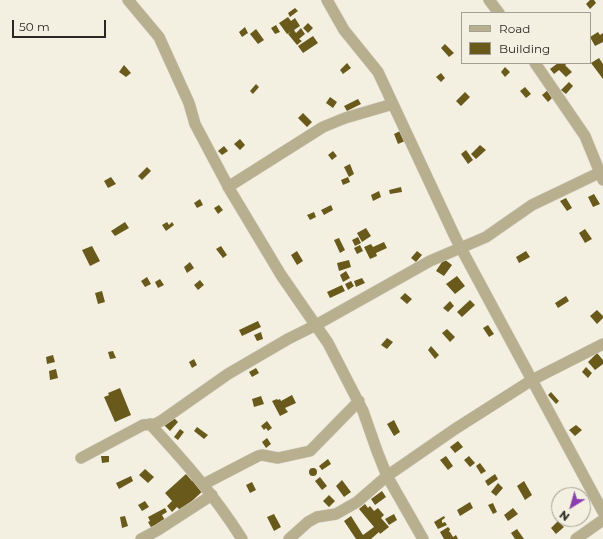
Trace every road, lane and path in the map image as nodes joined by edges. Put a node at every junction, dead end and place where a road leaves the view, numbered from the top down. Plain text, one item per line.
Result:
1 (128, 0) edge
2 (328, 0) edge
3 (489, 0) edge
4 (498, 12) edge
5 (537, 64) edge
6 (393, 104) junction
7 (602, 175) edge
8 (228, 187) junction
9 (460, 247) junction
10 (316, 325) junction
11 (603, 344) edge
12 (532, 380) junction
13 (359, 401) junction
14 (150, 424) junction
15 (81, 458) dead end
16 (387, 476) junction
17 (204, 484) junction
18 (212, 495) junction
19 (603, 512) edge
20 (141, 539) edge
21 (242, 539) edge
22 (289, 539) edge
23 (423, 539) edge
24 (576, 539) edge

1 - 8 street
2 - 6 street
3 - 4 street
5 - 7 street
6 - 8 street
6 - 9 street
7 - 9 street
8 - 10 street
9 - 10 street
9 - 12 street
10 - 13 street
10 - 14 street
11 - 12 street
12 - 16 street
12 - 19 street
13 - 16 street
13 - 17 street
14 - 15 street
14 - 17 street
16 - 22 street
16 - 23 street
17 - 18 street
18 - 20 street
18 - 21 street
19 - 24 street

